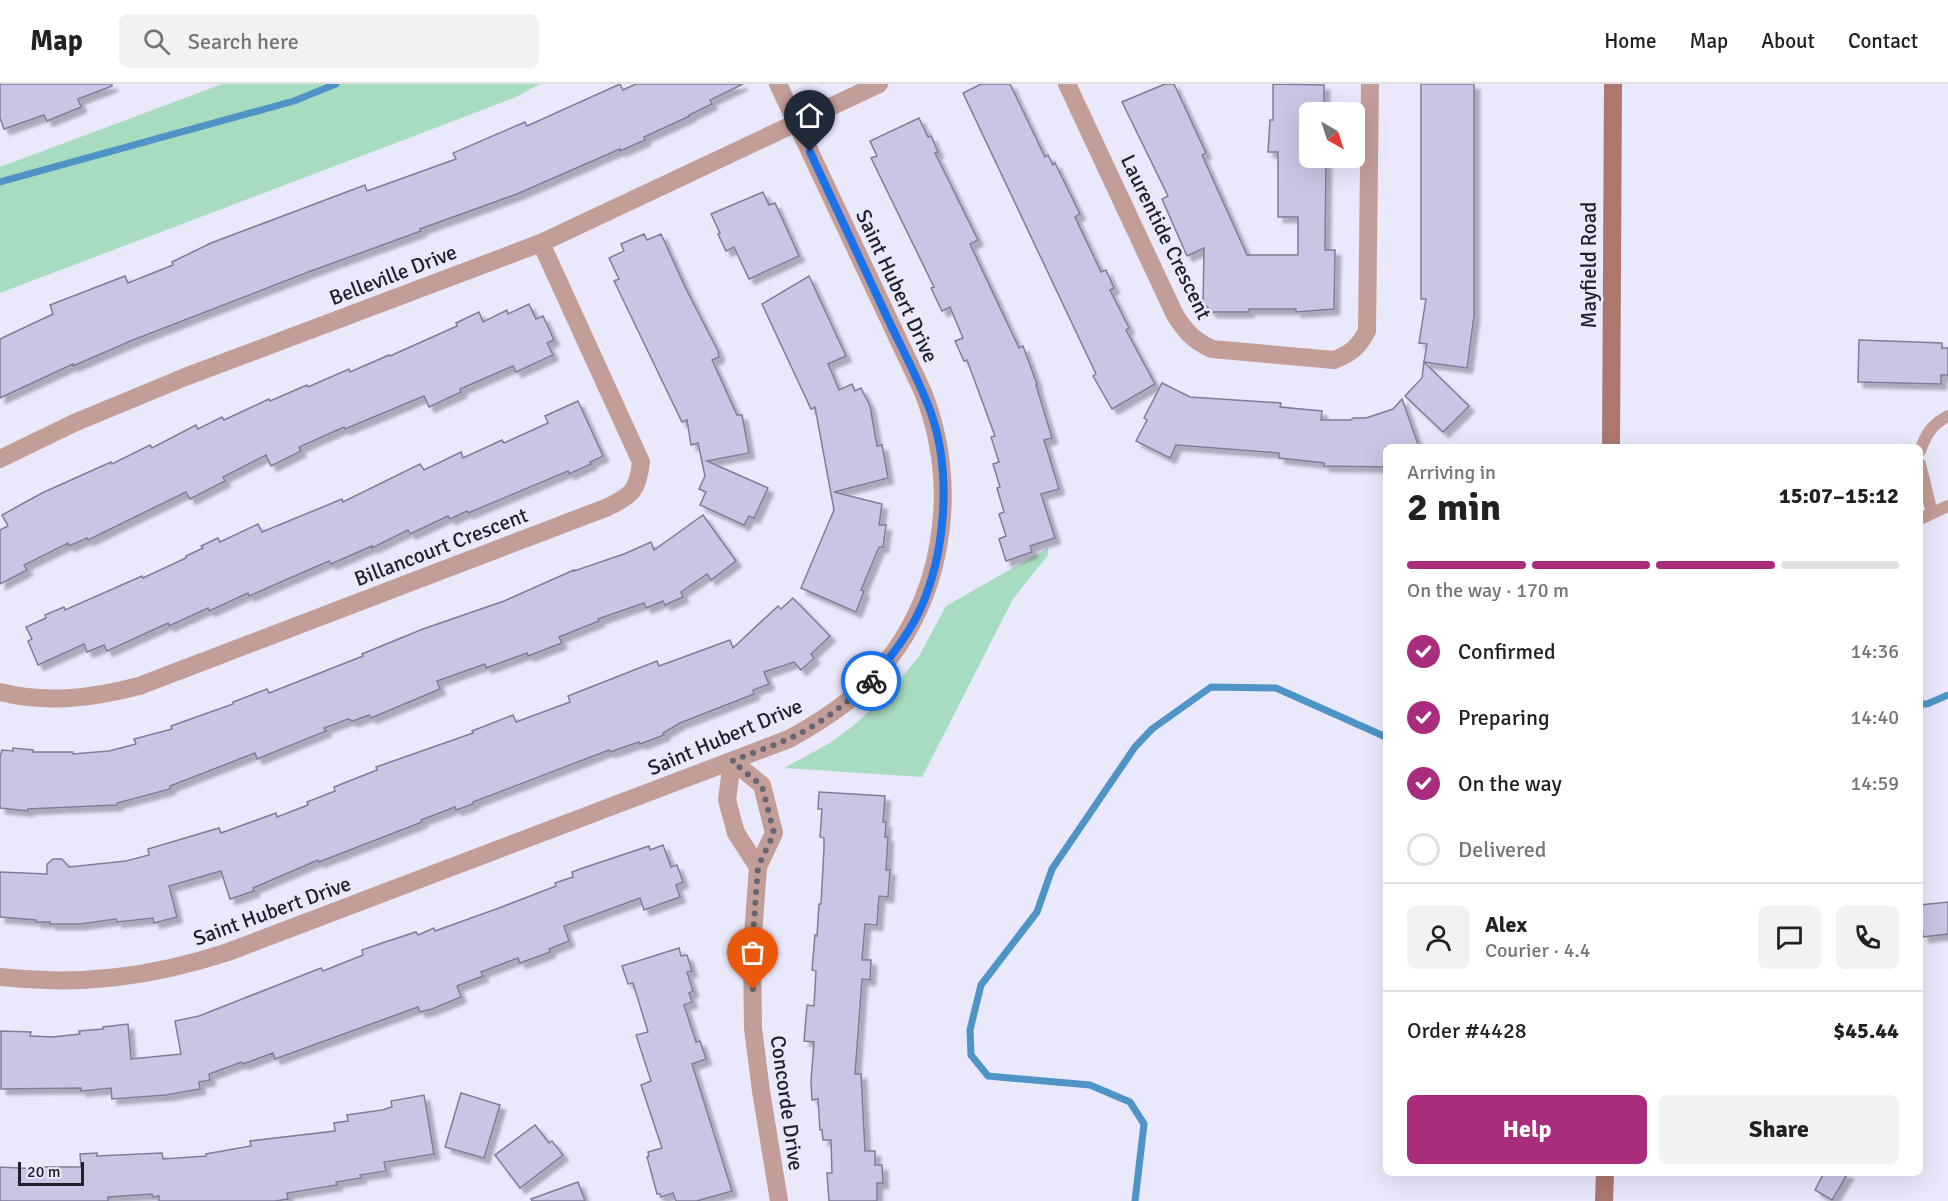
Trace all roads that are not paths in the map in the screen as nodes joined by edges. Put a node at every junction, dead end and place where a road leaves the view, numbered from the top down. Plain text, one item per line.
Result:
1 (778, 84) edge
2 (879, 84) edge
3 (1067, 84) edge
4 (1370, 84) edge
5 (1613, 84) edge
6 (797, 124) junction
7 (541, 243) junction
8 (1948, 416) edge
9 (1611, 444) edge
10 (1922, 444) edge
11 (0, 459) edge
12 (1923, 476) edge
13 (1948, 506) edge
14 (1932, 513) junction
15 (1923, 518) edge
16 (0, 692) edge
17 (732, 761) junction
18 (758, 867) junction
19 (0, 977) edge
20 (1605, 1176) edge
21 (779, 1201) edge
22 (1604, 1201) edge

1 - 6 street, Saint Hubert Drive
2 - 6 street
3 - 4 street, Laurentide Crescent
5 - 9 main road, Mayfield Road
6 - 7 street, Belleville Drive
6 - 17 street, Saint Hubert Drive
7 - 11 street, Belleville Drive
7 - 16 street, Billancourt Crescent
8 - 10 lane
12 - 14 lane
13 - 14 lane
14 - 15 lane
17 - 18 street
17 - 18 street, Concorde Drive
17 - 19 street, Saint Hubert Drive
18 - 21 street, Concorde Drive
20 - 22 main road

